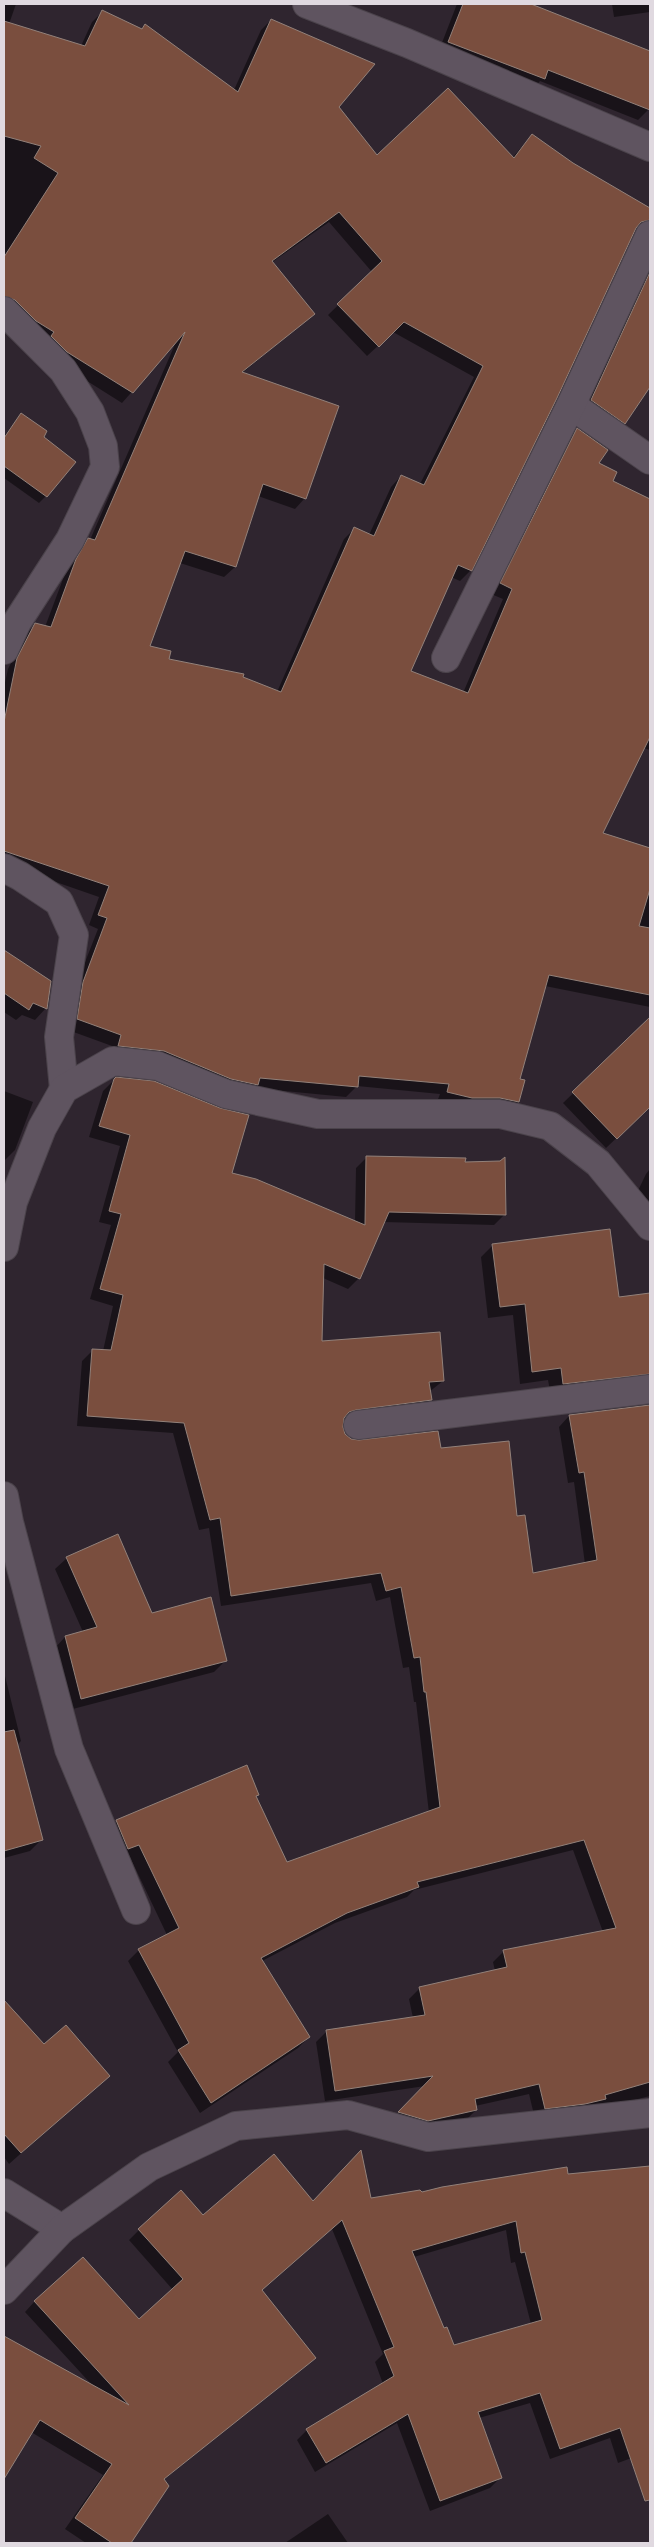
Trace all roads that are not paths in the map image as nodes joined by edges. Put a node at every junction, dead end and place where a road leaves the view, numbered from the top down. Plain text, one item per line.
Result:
1 (307, 4) edge
2 (650, 147) edge
3 (650, 235) edge
4 (4, 311) edge
5 (571, 405) junction
6 (650, 460) edge
7 (4, 650) edge
8 (446, 658) dead end
9 (4, 868) edge
10 (64, 1089) junction
11 (650, 1226) edge
12 (4, 1248) edge
13 (650, 1389) edge
14 (358, 1425) dead end
15 (4, 1496) edge
16 (136, 1910) dead end
17 (650, 2112) edge
18 (4, 2193) edge
19 (62, 2229) junction
20 (4, 2290) edge

1 - 2 street
3 - 5 street
4 - 7 street
5 - 6 street
5 - 8 street
9 - 10 street
10 - 11 street
10 - 12 street
13 - 14 street
15 - 16 street
17 - 19 street
18 - 19 street
19 - 20 street

